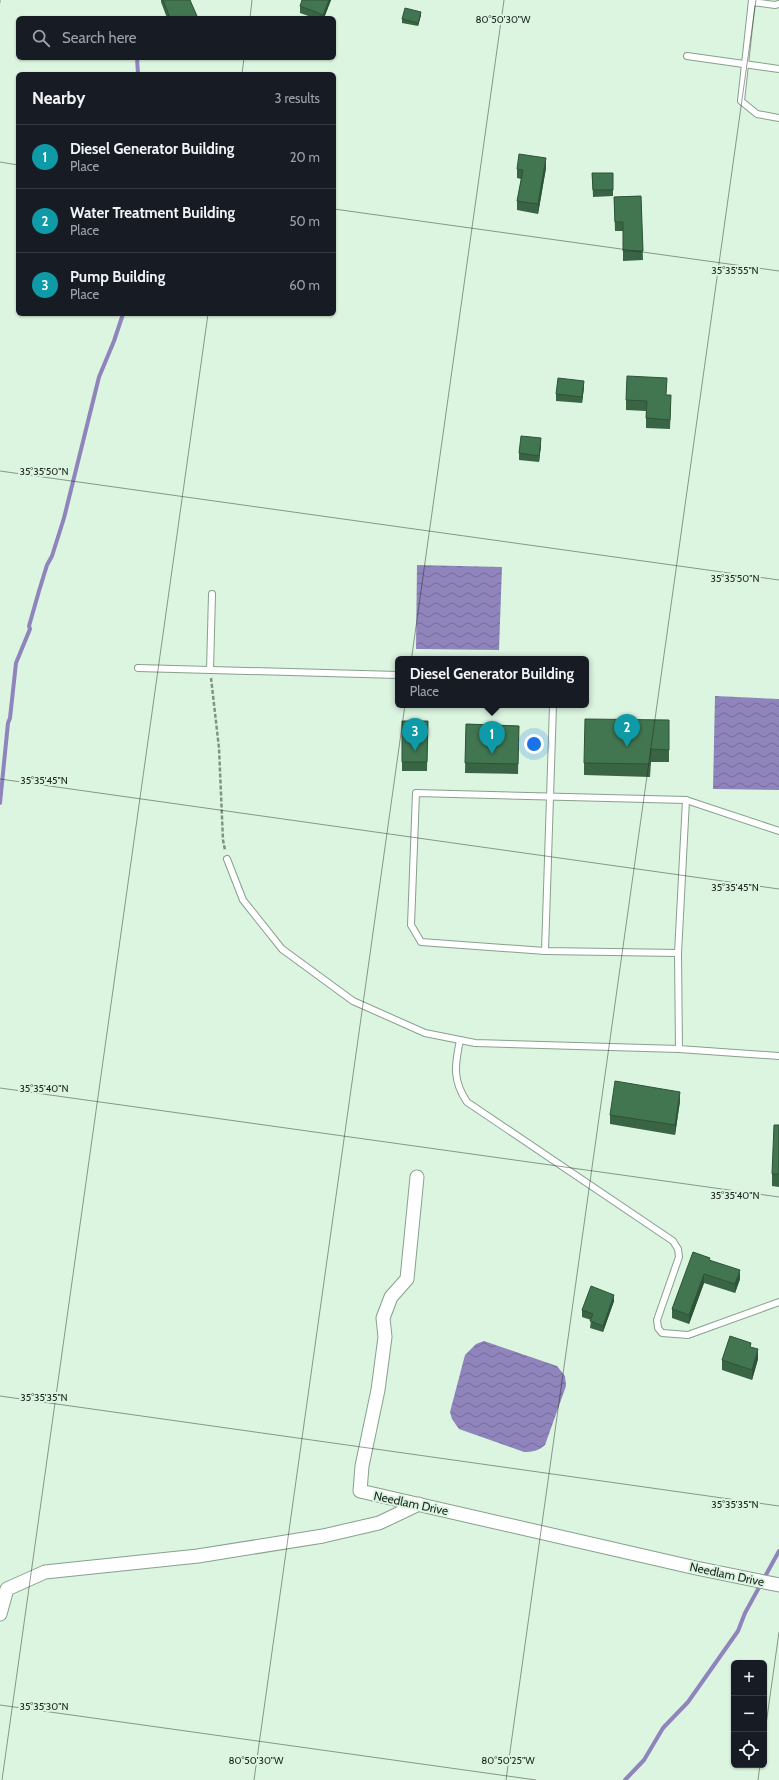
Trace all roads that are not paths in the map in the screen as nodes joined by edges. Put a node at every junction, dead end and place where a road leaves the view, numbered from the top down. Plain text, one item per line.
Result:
1 (752, 1) edge
2 (779, 4) edge
3 (687, 56) dead end
4 (746, 64) junction
5 (779, 69) edge
6 (779, 118) edge
7 (212, 594) dead end
8 (138, 668) dead end
9 (210, 670) junction
10 (395, 675) edge
11 (554, 708) edge
12 (550, 796) junction
13 (686, 800) junction
14 (779, 831) edge
15 (227, 859) road end
16 (545, 951) junction
17 (678, 953) junction
18 (460, 1040) junction
19 (679, 1049) junction
20 (779, 1056) edge
21 (417, 1177) dead end
22 (779, 1302) edge
23 (419, 1504) junction
24 (779, 1585) edge
25 (0, 1614) edge

1 - 2 lane
1 - 4 lane
3 - 4 lane
4 - 5 lane
4 - 6 lane
7 - 9 lane
8 - 9 lane
9 - 10 lane
11 - 12 lane
12 - 13 lane
12 - 16 lane
12 - 16 lane
13 - 14 lane
13 - 17 lane
15 - 18 lane
16 - 17 lane
17 - 19 lane
18 - 19 lane
18 - 22 lane
19 - 20 lane
21 - 23 street, Needlam Drive
23 - 24 street, Needlam Drive
23 - 25 street

